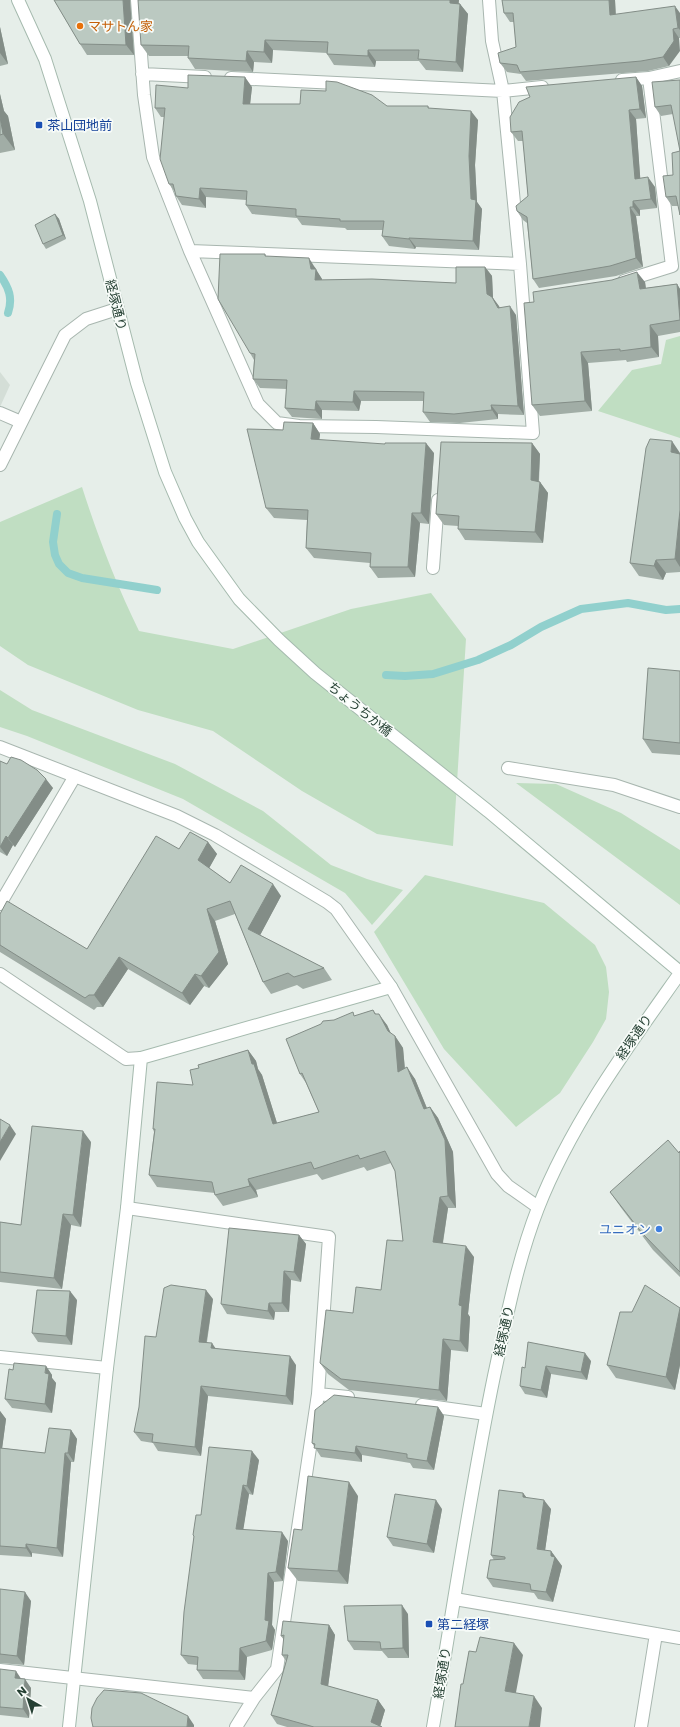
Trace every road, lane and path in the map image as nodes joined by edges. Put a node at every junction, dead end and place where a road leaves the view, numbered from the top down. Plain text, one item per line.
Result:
1 (18, 0) edge
2 (138, 0) edge
3 (490, 0) edge
4 (680, 71) edge
5 (142, 74) junction
6 (650, 78) junction
7 (611, 81) edge
8 (557, 86) edge
9 (502, 91) junction
10 (190, 251) junction
11 (520, 264) junction
12 (611, 284) edge
13 (537, 296) edge
14 (523, 298) junction
15 (117, 309) junction
16 (0, 413) edge
17 (21, 422) junction
18 (443, 429) junction
19 (442, 445) edge
20 (0, 465) edge
21 (438, 491) edge
22 (433, 568) dead end
23 (239, 599) joint
24 (0, 747) edge
25 (508, 768) dead end
26 (75, 776) junction
27 (680, 807) edge
28 (488, 811) joint
29 (0, 904) edge
30 (680, 972) edge
31 (0, 974) edge
32 (391, 987) junction
33 (141, 1058) junction
34 (538, 1207) junction
35 (127, 1208) junction
36 (0, 1357) edge
37 (107, 1368) junction
38 (318, 1394) junction
39 (357, 1398) edge
40 (412, 1404) edge
41 (486, 1414) junction
42 (455, 1599) junction
43 (656, 1634) junction
44 (680, 1638) edge
45 (0, 1670) edge
46 (74, 1678) junction
47 (254, 1698) junction
48 (69, 1727) edge
49 (236, 1727) edge
50 (433, 1727) edge
51 (641, 1727) edge

1 - 15 street, 経塚通り
2 - 5 street
3 - 9 street
4 - 6 street
5 - 9 street
5 - 10 street
6 - 7 street
6 - 12 street
8 - 9 street
9 - 11 street
10 - 11 street
10 - 18 street
11 - 14 street
13 - 14 street
14 - 18 street
15 - 17 street
15 - 23 street, 経塚通り
16 - 17 street
17 - 20 street
18 - 19 street
21 - 22 street
23 - 28 street, ちょうちか橋
24 - 26 street
25 - 27 street
26 - 29 street
26 - 32 street
28 - 30 street, 経塚通り
30 - 34 street, 経塚通り
31 - 33 street
32 - 33 street
32 - 34 street
33 - 35 street
34 - 41 street, 経塚通り
35 - 37 street
35 - 38 street
36 - 37 street
37 - 46 street
38 - 39 street
38 - 47 street
40 - 41 street
41 - 42 street, 経塚通り
42 - 43 street
42 - 50 street, 経塚通り
43 - 44 street
43 - 51 street
45 - 46 street
46 - 47 street
46 - 48 street
47 - 49 street

